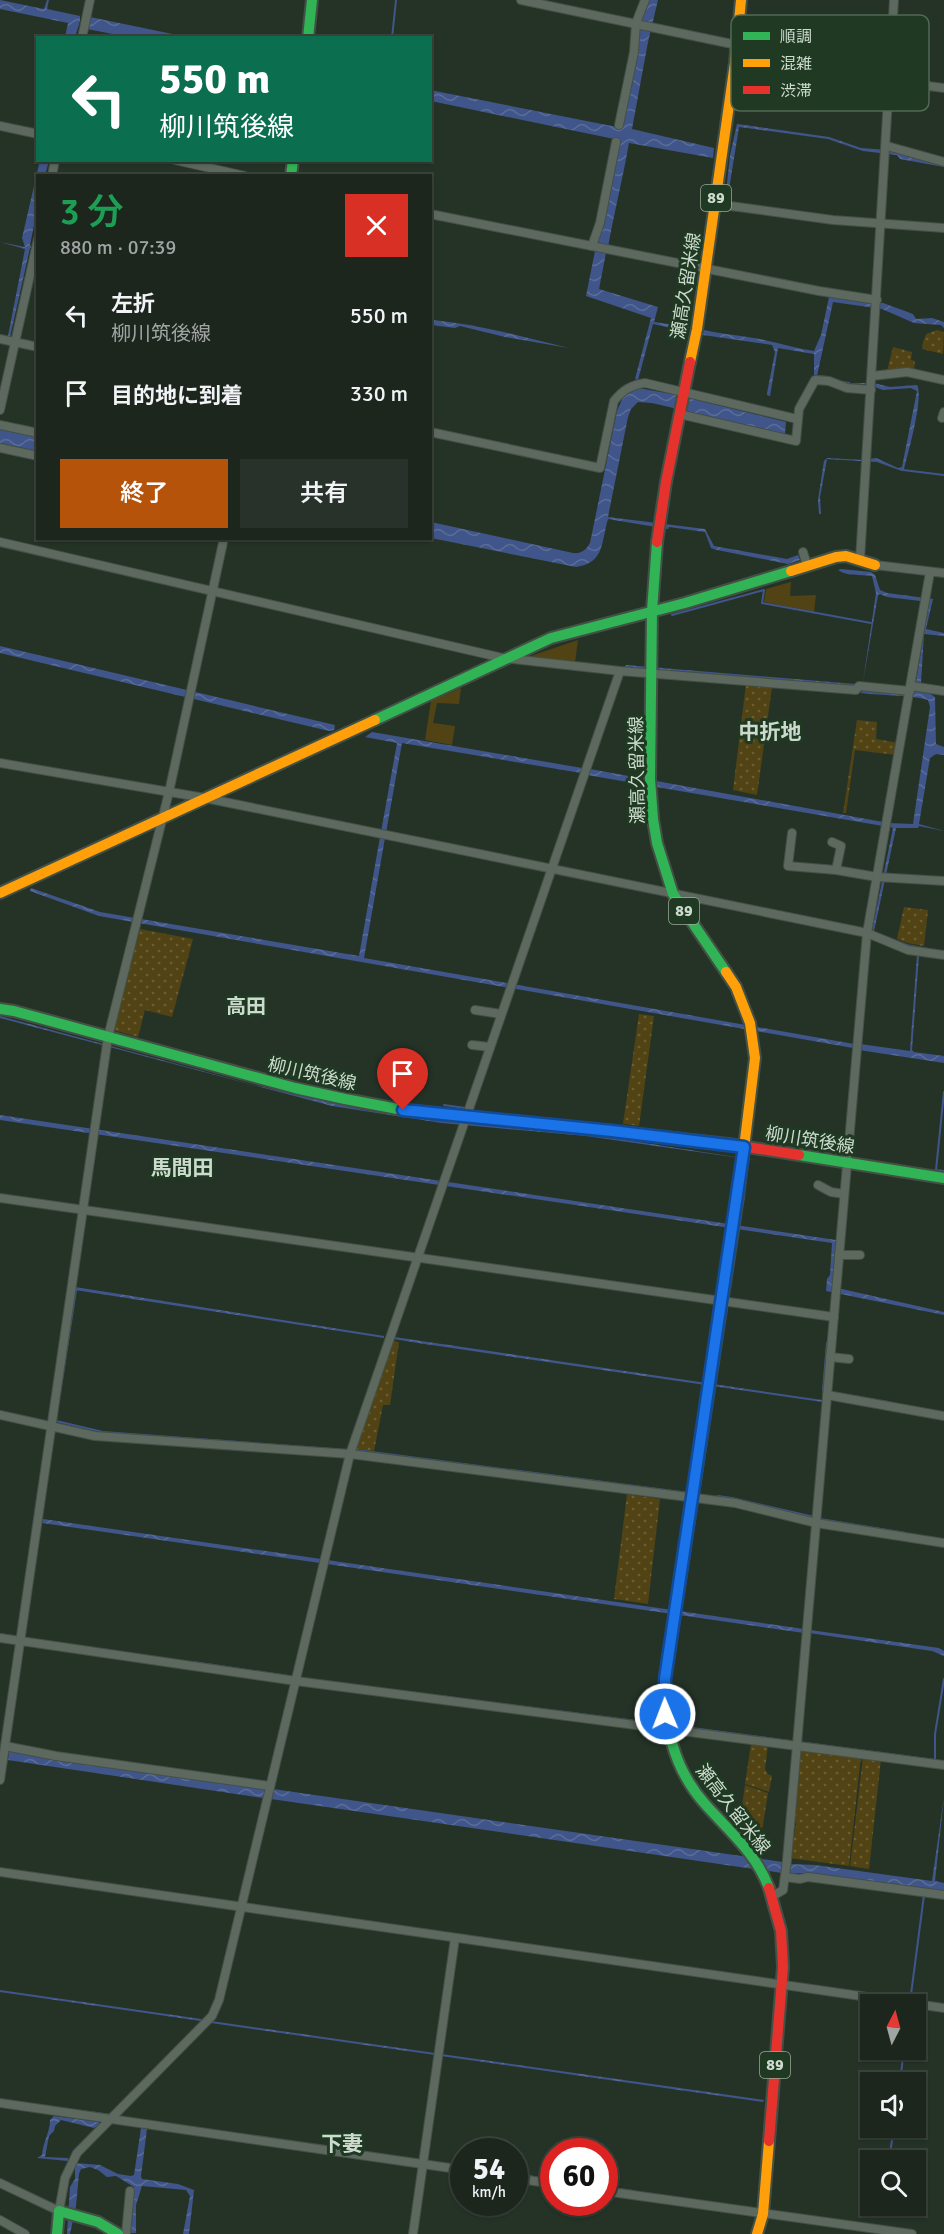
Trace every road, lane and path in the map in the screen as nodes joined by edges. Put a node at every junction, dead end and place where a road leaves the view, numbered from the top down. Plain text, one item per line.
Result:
1 (90, 0) edge
2 (312, 0) edge
3 (521, 0) edge
4 (645, 0) edge
5 (741, 0) edge
6 (894, 0) edge
7 (740, 15) edge
8 (893, 15) edge
9 (636, 23) junction
10 (81, 36) edge
11 (308, 36) edge
12 (731, 44) edge
13 (929, 86) edge
14 (944, 88) edge
15 (731, 90) edge
16 (888, 111) edge
17 (619, 125) dead end
18 (0, 126) edge
19 (36, 134) edge
20 (616, 142) dead end
21 (886, 146) junction
22 (184, 162) edge
23 (944, 162) edge
24 (236, 174) edge
25 (716, 204) junction
26 (432, 214) edge
27 (882, 222) junction
28 (944, 228) edge
29 (592, 246) junction
30 (36, 248) edge
31 (705, 269) junction
32 (877, 300) junction
33 (0, 339) edge
34 (15, 342) junction
35 (36, 347) edge
36 (872, 376) junction
37 (944, 380) edge
38 (871, 390) junction
39 (684, 393) junction
40 (0, 410) edge
41 (679, 413) junction
42 (797, 419) junction
43 (0, 425) edge
44 (432, 432) edge
45 (36, 433) edge
46 (0, 448) edge
47 (36, 456) edge
48 (224, 540) edge
49 (0, 542) edge
50 (803, 552) dead end
51 (860, 560) junction
52 (807, 565) junction
53 (875, 565) joint
54 (930, 572) junction
55 (944, 573) edge
56 (213, 591) junction
57 (652, 611) junction
58 (503, 658) junction
59 (652, 670) junction
60 (620, 671) junction
61 (911, 688) junction
62 (944, 691) edge
63 (0, 763) edge
64 (169, 792) junction
65 (205, 798) junction
66 (162, 818) junction
67 (792, 833) dead end
68 (832, 842) dead end
69 (551, 870) junction
70 (836, 870) junction
71 (877, 877) junction
72 (944, 881) edge
73 (0, 893) edge
74 (674, 894) junction
75 (867, 933) junction
76 (944, 955) edge
77 (0, 1009) edge
78 (475, 1011) dead end
79 (501, 1014) junction
80 (108, 1037) junction
81 (472, 1045) dead end
82 (490, 1047) junction
83 (466, 1116) junction
84 (743, 1155) junction
85 (847, 1162) junction
86 (944, 1178) edge
87 (818, 1185) dead end
88 (844, 1194) junction
89 (0, 1198) edge
90 (83, 1210) junction
91 (839, 1254) junction
92 (860, 1255) dead end
93 (418, 1258) junction
94 (722, 1301) junction
95 (834, 1317) junction
96 (830, 1357) junction
97 (849, 1359) dead end
98 (827, 1395) junction
99 (0, 1415) edge
100 (944, 1416) edge
101 (52, 1426) junction
102 (350, 1454) junction
103 (693, 1498) junction
104 (816, 1523) junction
105 (944, 1544) edge
106 (0, 1638) edge
107 (21, 1641) junction
108 (296, 1681) junction
109 (667, 1729) junction
110 (4, 1745) edge
111 (797, 1745) junction
112 (944, 1765) edge
113 (0, 1780) edge
114 (270, 1786) junction
115 (0, 1872) edge
116 (785, 1877) junction
117 (944, 1895) edge
118 (773, 1896) junction
119 (240, 1907) junction
120 (455, 1938) junction
121 (782, 1986) junction
122 (944, 2008) edge
123 (0, 2103) edge
124 (110, 2119) junction
125 (422, 2164) junction
126 (450, 2168) edge
127 (0, 2183) edge
128 (130, 2191) dead end
129 (618, 2193) edge
130 (59, 2211) junction
131 (763, 2214) junction
132 (0, 2220) edge
133 (25, 2234) edge
134 (57, 2234) edge
135 (118, 2234) edge
136 (126, 2234) edge
137 (412, 2234) edge
138 (757, 2234) edge
139 (912, 2234) edge

1 - 10 street
2 - 11 main road
3 - 9 street
4 - 9 street
5 - 7 main road, 瀬高久留米線 / 89
6 - 8 street
9 - 12 street
9 - 17 street
13 - 14 street
15 - 25 main road, 瀬高久留米線 / 89
16 - 21 street
18 - 19 street
20 - 29 street
21 - 23 street
21 - 27 street
22 - 24 street
25 - 27 street
25 - 31 main road, 瀬高久留米線 / 89
26 - 29 street
27 - 28 street
27 - 32 street
29 - 31 street
30 - 34 street
31 - 32 street
31 - 39 main road, 瀬高久留米線 / 89
32 - 36 street
33 - 34 street
34 - 35 street
34 - 40 street
36 - 37 street
36 - 38 street
38 - 42 street
38 - 51 street
39 - 41 main road, 瀬高久留米線 / 89
39 - 42 street
39 - 44 street
41 - 42 street
41 - 57 main road, 瀬高久留米線 / 89
43 - 45 street
46 - 47 street
48 - 56 street
49 - 56 street
50 - 52 street
51 - 52 main road
51 - 53 main road
52 - 57 main road
53 - 54 street
54 - 55 street
54 - 61 street
56 - 58 street
56 - 64 street
57 - 58 main road
57 - 59 main road, 瀬高久留米線 / 89
58 - 60 street
58 - 65 main road
59 - 60 street
59 - 61 street
59 - 74 main road, 瀬高久留米線 / 89
60 - 69 street
61 - 62 street
61 - 71 street
63 - 64 street
64 - 65 street
64 - 66 street
65 - 66 main road
65 - 69 street
66 - 73 main road
66 - 80 street
67 - 70 street
68 - 70 street
69 - 74 street
69 - 79 street
70 - 71 street
71 - 72 street
71 - 75 street
74 - 75 street
74 - 84 main road, 瀬高久留米線 / 89
75 - 76 street
75 - 85 street
77 - 80 main road, 柳川筑後線
78 - 79 street
79 - 82 street
80 - 83 main road, 柳川筑後線
80 - 90 street
81 - 82 street
82 - 83 street
83 - 84 main road, 柳川筑後線
83 - 93 street
84 - 85 main road, 柳川筑後線
84 - 94 main road, 瀬高久留米線 / 89
85 - 86 main road, 柳川筑後線
85 - 88 street
87 - 88 street
88 - 91 street
89 - 90 street
90 - 93 street
90 - 101 street
91 - 92 street
91 - 95 street
93 - 94 street
93 - 102 street
94 - 95 street
94 - 103 main road, 瀬高久留米線 / 89
95 - 96 street
96 - 97 street
96 - 98 street
98 - 100 street
98 - 104 street
99 - 101 street
101 - 102 street
101 - 107 street
102 - 103 street
102 - 108 street
103 - 104 street
103 - 109 main road, 瀬高久留米線 / 89
104 - 105 street
104 - 111 street
106 - 107 street
107 - 108 street
107 - 110 street
108 - 109 street
108 - 114 street
109 - 111 street
109 - 118 main road, 瀬高久留米線 / 89
110 - 113 street
110 - 114 street
111 - 112 street
111 - 116 street
114 - 119 street
115 - 119 street
116 - 117 street
116 - 118 street
118 - 121 main road, 瀬高久留米線 / 89
119 - 120 street
119 - 124 street
120 - 121 street
120 - 125 street
121 - 122 street
121 - 131 main road, 瀬高久留米線 / 89
123 - 124 street
124 - 125 street
124 - 130 street
125 - 126 street
125 - 137 street
127 - 130 street
128 - 136 street
129 - 131 street
130 - 134 main road
130 - 135 main road
131 - 138 main road, 瀬高久留米線 / 89
131 - 139 street
132 - 133 street

